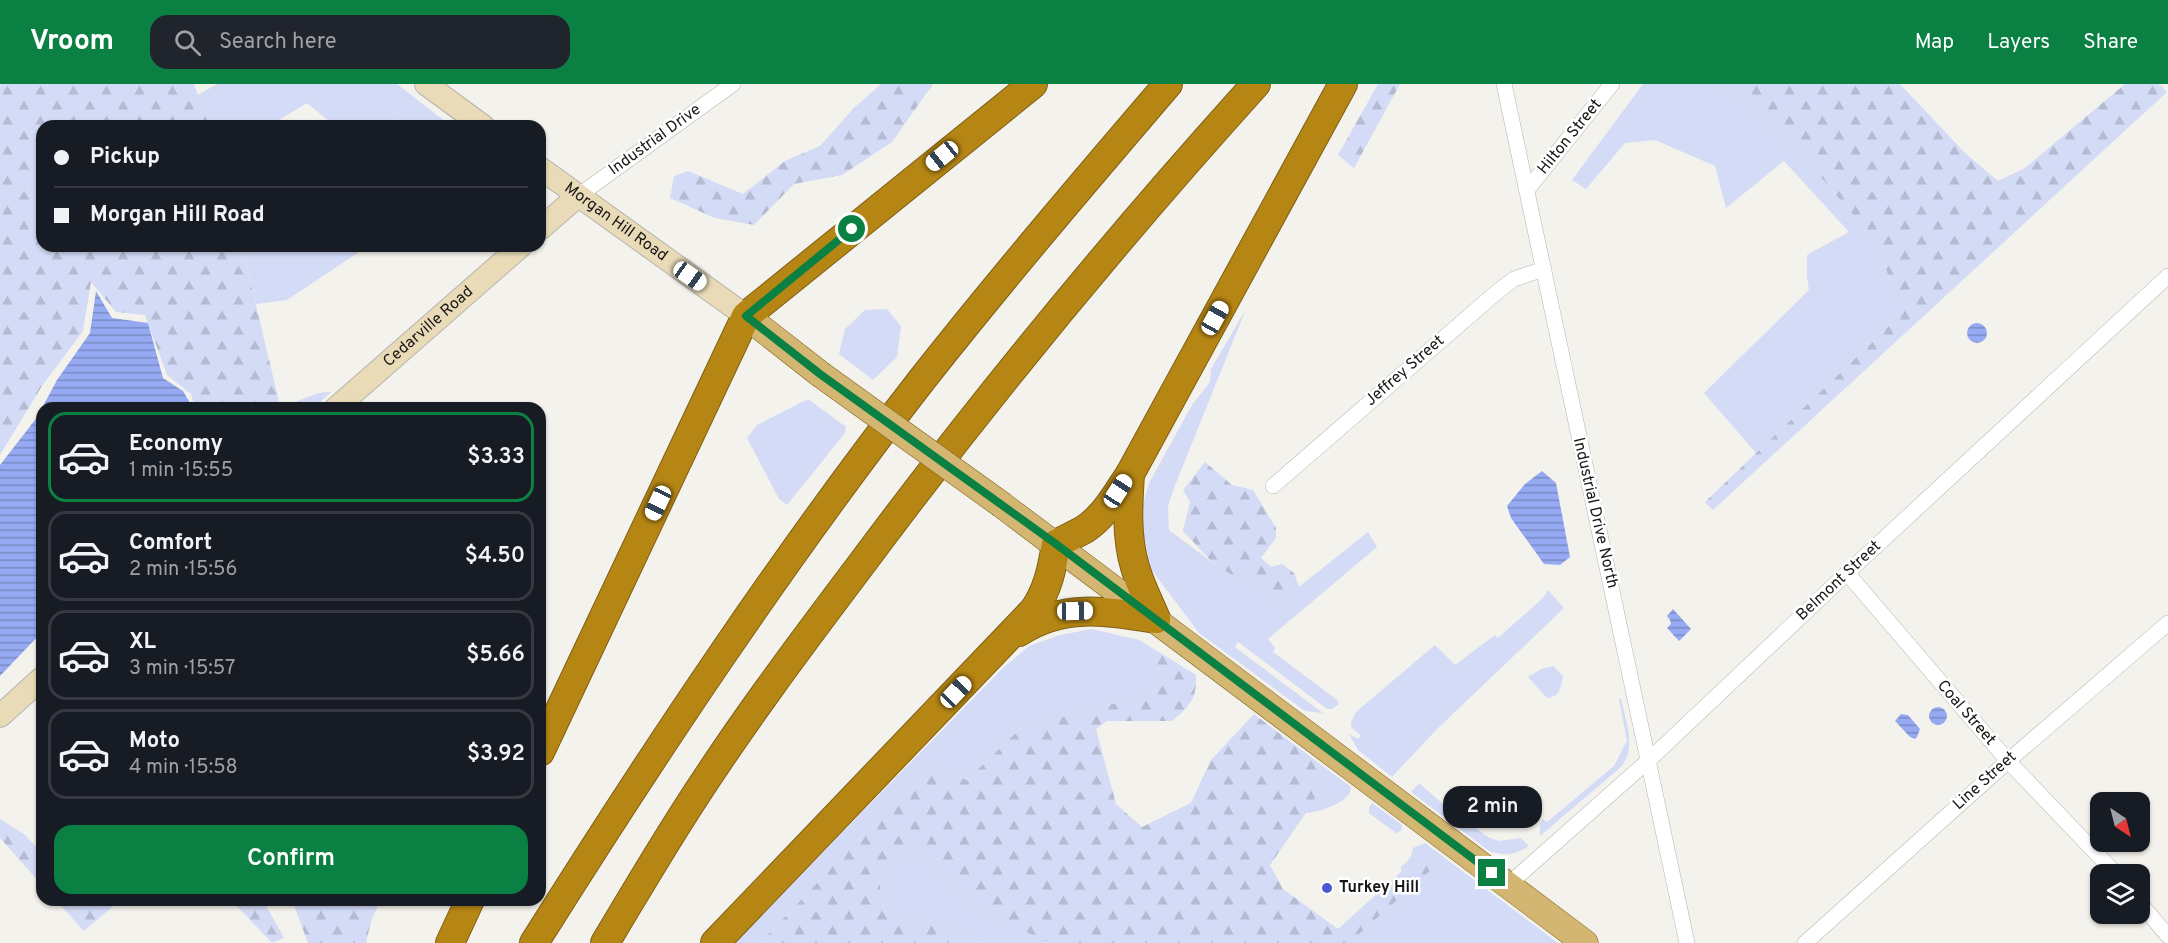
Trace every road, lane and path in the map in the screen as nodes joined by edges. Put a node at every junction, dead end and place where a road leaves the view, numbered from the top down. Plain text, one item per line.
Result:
1 (426, 84) edge
2 (733, 84) edge
3 (1033, 84) edge
4 (1168, 84) edge
5 (1256, 84) edge
6 (1343, 84) edge
7 (1504, 84) edge
8 (1612, 84) edge
9 (475, 120) edge
10 (546, 172) edge
11 (1527, 190) junction
12 (578, 196) junction
13 (546, 224) edge
14 (514, 252) edge
15 (1544, 269) junction
16 (2168, 276) edge
17 (746, 316) junction
18 (343, 402) edge
19 (1130, 474) junction
20 (1273, 486) dead end
21 (1056, 544) junction
22 (1847, 573) junction
23 (1156, 619) junction
24 (2168, 623) edge
25 (1005, 641) junction
26 (36, 683) edge
27 (0, 716) edge
28 (546, 739) edge
29 (1649, 760) junction
30 (2008, 760) junction
31 (2106, 864) edge
32 (1508, 885) junction
33 (467, 906) edge
34 (2150, 915) edge
35 (2168, 936) edge
36 (450, 943) edge
37 (534, 943) edge
38 (605, 943) edge
39 (715, 943) edge
40 (1585, 943) edge
41 (1687, 943) edge
42 (1805, 943) edge

1 - 9 main road
2 - 12 street, Industrial Drive
3 - 17 highway
4 - 37 highway
5 - 38 highway
6 - 19 highway
7 - 11 street, Industrial Drive North
8 - 11 street, Hilton Street
10 - 12 main road, Morgan Hill Road
11 - 15 street, Industrial Drive North
12 - 13 main road
12 - 17 main road, Morgan Hill Road
14 - 18 main road, Cedarville Road
15 - 20 street, Jeffrey Street
15 - 29 street, Industrial Drive North
16 - 22 street, Belmont Street
17 - 21 main road, Morgan Hill Road, bridge
17 - 28 highway
19 - 21 highway
19 - 23 highway
21 - 23 main road, Morgan Hill Road
21 - 25 highway
22 - 29 street, Belmont Street
22 - 30 street, Coal Street
23 - 25 highway
23 - 32 main road, Morgan Hill Road
24 - 30 street, Line Street
25 - 39 highway
26 - 27 main road
29 - 32 street, Belmont Street
29 - 41 street, Industrial Drive North
30 - 31 street, Coal Street
30 - 42 street, Line Street
32 - 40 main road, Morgan Hill Road
33 - 36 highway
34 - 35 street

